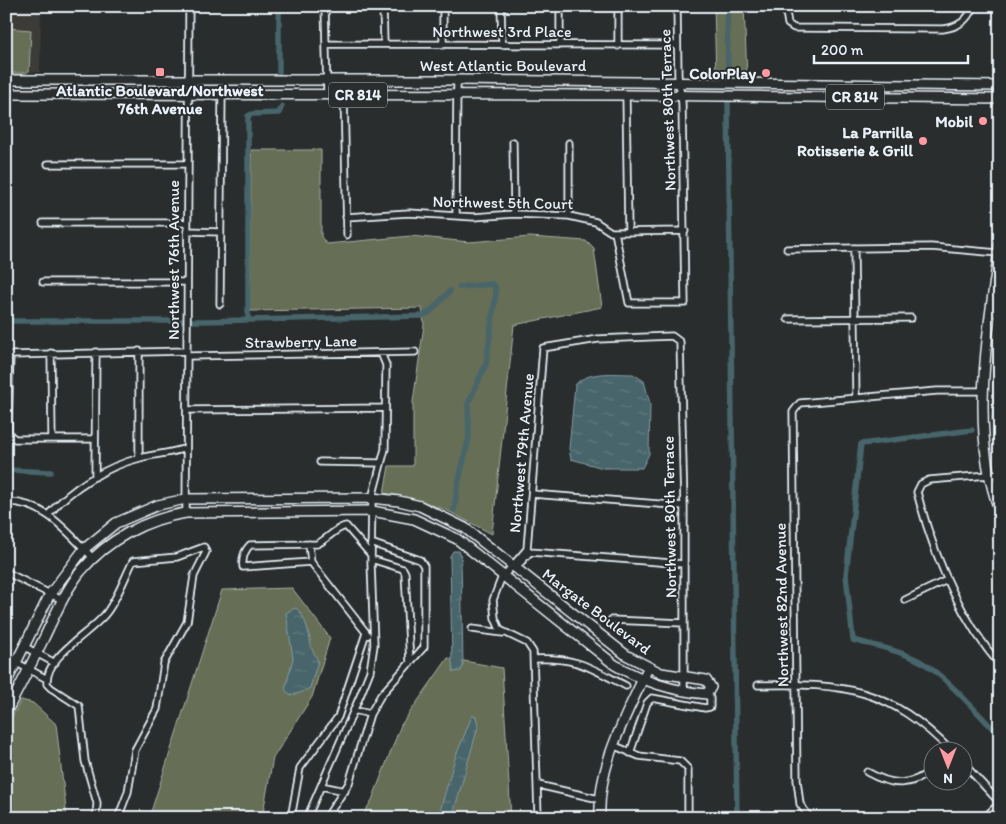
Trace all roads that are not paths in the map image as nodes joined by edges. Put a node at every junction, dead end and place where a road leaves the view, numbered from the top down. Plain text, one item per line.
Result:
1 (189, 6) edge
2 (325, 6) edge
3 (383, 6) edge
4 (443, 6) edge
5 (501, 6) edge
6 (560, 6) edge
7 (618, 6) edge
8 (677, 6) edge
9 (785, 6) edge
10 (973, 6) edge
11 (326, 44) junction
12 (384, 44) junction
13 (443, 45) junction
14 (502, 45) junction
15 (560, 46) junction
16 (618, 46) junction
17 (677, 46) junction
18 (188, 79) junction
19 (6, 80) edge
20 (327, 80) junction
21 (457, 80) junction
22 (679, 82) junction
23 (1000, 86) edge
24 (188, 93) junction
25 (6, 94) edge
26 (222, 94) junction
27 (327, 94) junction
28 (344, 94) junction
29 (626, 95) junction
30 (457, 96) junction
31 (682, 96) junction
32 (1000, 99) edge
33 (513, 142) dead end
34 (569, 143) dead end
35 (48, 164) dead end
36 (186, 164) junction
37 (514, 214) junction
38 (456, 216) junction
39 (569, 216) junction
40 (346, 217) junction
41 (44, 223) dead end
42 (186, 223) junction
43 (685, 230) junction
44 (187, 231) junction
45 (628, 231) junction
46 (220, 232) junction
47 (615, 232) junction
48 (347, 235) dead end
49 (854, 248) junction
50 (999, 248) edge
51 (787, 249) dead end
52 (43, 282) dead end
53 (188, 282) junction
54 (220, 304) dead end
55 (911, 318) dead end
56 (788, 319) dead end
57 (856, 319) junction
58 (680, 342) joint
59 (139, 351) junction
60 (96, 352) junction
61 (415, 352) dead end
62 (51, 353) junction
63 (381, 353) junction
64 (187, 354) junction
65 (983, 392) junction
66 (856, 398) junction
67 (385, 408) junction
68 (187, 410) junction
69 (52, 439) junction
70 (94, 439) junction
71 (186, 448) junction
72 (139, 458) junction
73 (320, 462) dead end
74 (381, 463) junction
75 (1000, 474) edge
76 (990, 475) junction
77 (94, 477) junction
78 (532, 494) junction
79 (186, 498) junction
80 (372, 498) junction
81 (6, 502) edge
82 (684, 506) junction
83 (372, 511) junction
84 (1000, 512) edge
85 (186, 513) junction
86 (49, 514) junction
87 (371, 543) junction
88 (309, 544) junction
89 (84, 549) junction
90 (528, 550) junction
91 (371, 557) junction
92 (94, 558) junction
93 (312, 562) junction
94 (684, 564) junction
95 (515, 567) junction
96 (6, 572) edge
97 (505, 576) junction
98 (947, 580) junction
99 (50, 594) junction
100 (62, 600) junction
101 (905, 600) dead end
102 (611, 620) dead end
103 (684, 623) junction
104 (472, 629) dead end
105 (366, 633) junction
106 (503, 633) junction
107 (374, 638) junction
108 (25, 647) junction
109 (1000, 653) edge
110 (36, 654) junction
111 (994, 658) junction
112 (534, 659) junction
113 (17, 663) junction
114 (54, 663) junction
115 (410, 663) junction
116 (1000, 665) edge
117 (648, 668) junction
118 (29, 669) junction
119 (686, 678) junction
120 (47, 679) junction
121 (643, 680) junction
122 (6, 683) edge
123 (797, 684) junction
124 (758, 685) dead end
125 (626, 686) dead end
126 (684, 692) junction
127 (707, 694) junction
128 (354, 710) junction
129 (6, 713) edge
130 (370, 714) junction
131 (942, 742) edge
132 (615, 746) junction
133 (630, 752) junction
134 (867, 772) dead end
135 (974, 775) edge
136 (924, 776) edge
137 (538, 785) junction
138 (321, 786) junction
139 (345, 791) junction
140 (599, 799) junction
141 (1000, 803) edge
142 (538, 816) dead end
143 (96, 818) edge
144 (118, 818) edge
145 (291, 818) edge
146 (307, 818) edge
147 (326, 818) edge
148 (600, 818) edge
149 (688, 818) edge
150 (810, 818) edge
151 (984, 818) edge

1 - 18 street, Northwest 76th Avenue
2 - 11 street
3 - 12 street
4 - 13 street
5 - 14 street
6 - 15 street
7 - 16 street
8 - 17 street, Northwest 80th Terrace
9 - 10 street
11 - 12 street, Northwest 3rd Place
11 - 20 street
12 - 13 street, Northwest 3rd Place
13 - 14 street, Northwest 3rd Place
14 - 15 street, Northwest 3rd Place
15 - 16 street, Northwest 3rd Place
16 - 17 street, Northwest 3rd Place
17 - 22 street, Northwest 80th Terrace
18 - 19 street, West Atlantic Boulevard / CR 814
18 - 20 street, West Atlantic Boulevard / CR 814
18 - 24 street, Northwest 76th Avenue
20 - 21 street, West Atlantic Boulevard / CR 814
20 - 27 street
21 - 22 street, West Atlantic Boulevard / CR 814
21 - 30 street
22 - 23 street, West Atlantic Boulevard / CR 814
22 - 31 street, Northwest 80th Terrace
24 - 25 street, West Atlantic Boulevard / CR 814
24 - 26 street, West Atlantic Boulevard / CR 814
24 - 36 street, Northwest 76th Avenue
26 - 27 street, West Atlantic Boulevard / CR 814
26 - 46 street
27 - 28 street, West Atlantic Boulevard / CR 814
28 - 30 street, West Atlantic Boulevard / CR 814
28 - 40 street
29 - 30 street, West Atlantic Boulevard / CR 814
29 - 31 street, West Atlantic Boulevard / CR 814
29 - 45 street
30 - 38 street
31 - 32 street, West Atlantic Boulevard / CR 814
31 - 43 street, Northwest 80th Terrace
33 - 37 street
34 - 39 street
35 - 36 street
36 - 42 street, Northwest 76th Avenue
37 - 38 street, Northwest 5th Court
37 - 39 street, Northwest 5th Court
38 - 40 street, Northwest 5th Court
39 - 47 street, Northwest 5th Court
40 - 48 street
41 - 42 street
42 - 44 street, Northwest 76th Avenue
43 - 45 street, Northwest 5th Court
43 - 47 street, Northwest 80th Terrace
44 - 46 street
44 - 53 street, Northwest 76th Avenue
45 - 47 street, Northwest 5th Court
46 - 54 street
49 - 50 street
49 - 51 street
49 - 57 street
50 - 65 street
52 - 53 street
53 - 64 street, Northwest 76th Avenue
55 - 57 street
56 - 57 street
57 - 66 street
58 - 78 street, Northwest 79th Avenue
58 - 82 street, Northwest 80th Terrace
59 - 60 street, Strawberry Lane
59 - 64 street, Strawberry Lane
59 - 72 street
60 - 62 street, Strawberry Lane
60 - 70 street
61 - 63 street, Strawberry Lane
62 - 69 street
62 - 69 street, Strawberry Lane
63 - 64 street, Strawberry Lane
63 - 67 street
64 - 68 street, Northwest 76th Avenue
65 - 66 street
65 - 76 street
66 - 123 street, Northwest 82nd Avenue
67 - 68 street
67 - 74 street
68 - 71 street, Northwest 76th Avenue
69 - 70 street
70 - 77 street
71 - 72 street
71 - 79 street, Northwest 76th Avenue
72 - 77 street
73 - 74 street
74 - 80 street
75 - 76 street
76 - 84 street
76 - 98 street
77 - 86 street
78 - 82 street
78 - 90 street, Northwest 79th Avenue
79 - 80 street, Margate Boulevard
79 - 85 street, Northwest 76th Avenue
79 - 89 street, Margate Boulevard
80 - 83 street
80 - 95 street, Margate Boulevard
81 - 86 street
82 - 94 street, Northwest 80th Terrace
83 - 85 street, Margate Boulevard
83 - 87 street
83 - 97 street, Margate Boulevard
85 - 92 street, Margate Boulevard
86 - 89 street
87 - 91 street
87 - 115 street
88 - 91 street
88 - 93 street
88 - 93 street
89 - 92 street
89 - 99 street, Margate Boulevard
90 - 94 street
90 - 95 street, Northwest 79th Avenue
91 - 107 street
91 - 115 street
92 - 100 street, Margate Boulevard
93 - 105 street
94 - 103 street, Northwest 80th Terrace
95 - 97 street, Northwest 79th Avenue
95 - 117 street, Margate Boulevard
96 - 99 street
97 - 106 street
97 - 121 street, Margate Boulevard
98 - 101 street
98 - 111 street
99 - 100 street
99 - 108 street, Margate Boulevard
100 - 110 street, Margate Boulevard
102 - 103 street
103 - 119 street, Northwest 80th Terrace
104 - 106 street
105 - 107 street
105 - 145 street
106 - 112 street
107 - 128 street
108 - 110 street
108 - 113 street, Margate Boulevard
109 - 111 street
110 - 114 street
110 - 118 street, Margate Boulevard
111 - 116 street
112 - 125 street
112 - 137 street
113 - 118 street
113 - 122 street, Margate Boulevard
114 - 120 street
114 - 144 street
115 - 130 street
117 - 119 street, Margate Boulevard
117 - 121 street
118 - 120 street
118 - 129 street, Margate Boulevard
119 - 126 street, Northwest 80th Terrace
119 - 127 street, Margate Boulevard
120 - 143 street
121 - 126 street, Margate Boulevard
121 - 132 street
123 - 124 street
123 - 131 street
123 - 150 street, Northwest 82nd Avenue
126 - 127 street, Margate Boulevard
127 - 133 street
128 - 130 street
128 - 138 street
130 - 139 street
132 - 133 street
132 - 140 street
133 - 149 street
134 - 136 street
135 - 141 street
137 - 140 street
137 - 142 street
138 - 139 street
138 - 146 street
139 - 147 street
140 - 148 street
141 - 151 street

